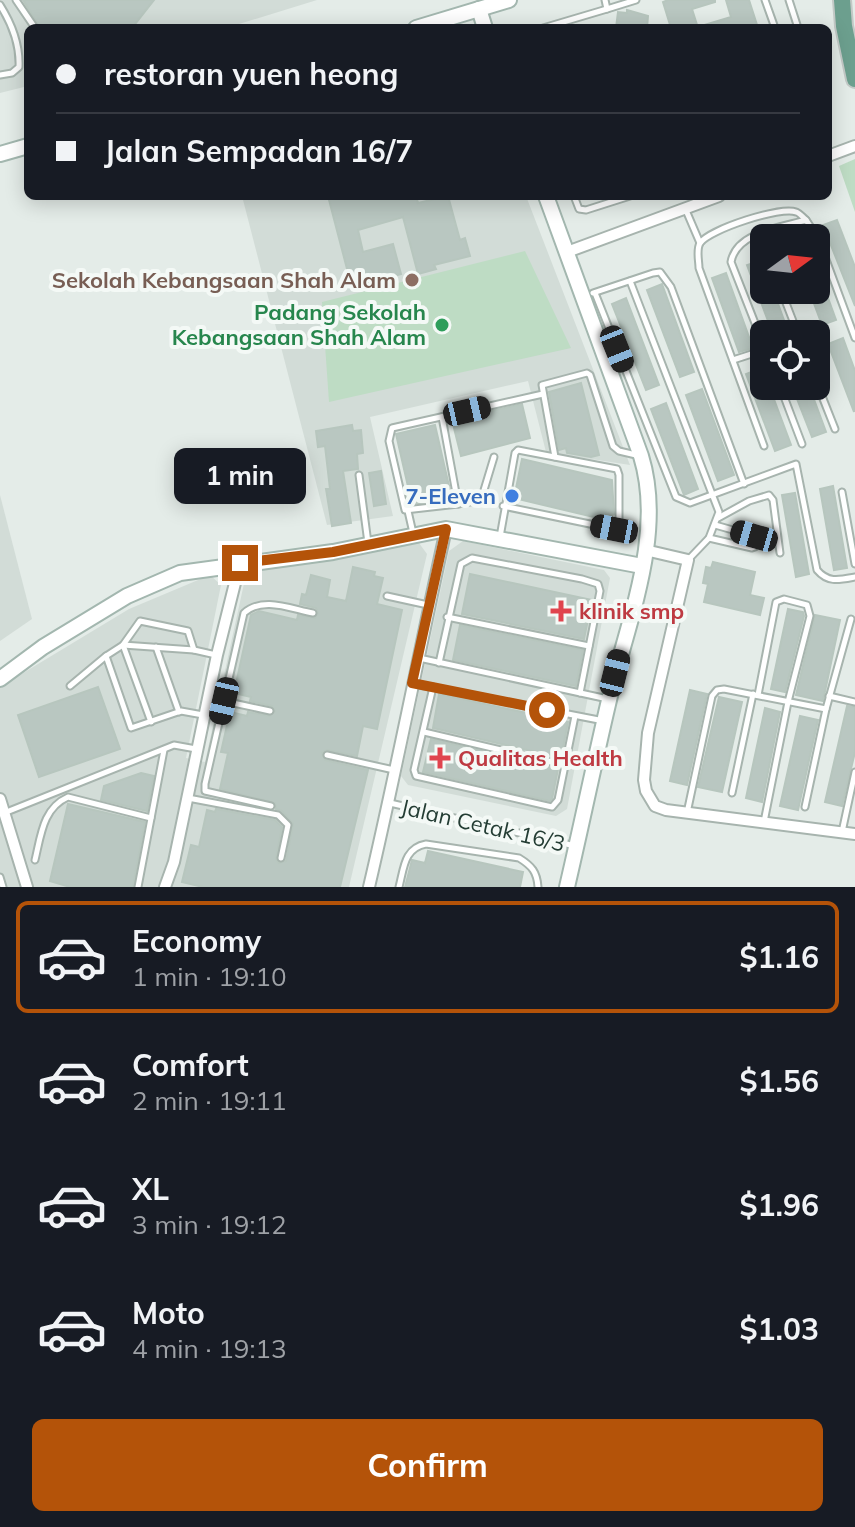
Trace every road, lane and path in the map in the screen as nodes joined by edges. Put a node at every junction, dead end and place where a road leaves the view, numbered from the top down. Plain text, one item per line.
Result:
1 (16, 0) edge
2 (509, 0) edge
3 (605, 0) edge
4 (636, 0) edge
5 (765, 0) edge
6 (789, 0) edge
7 (839, 0) edge
8 (0, 5) edge
9 (479, 9) junction
10 (607, 9) junction
11 (32, 24) edge
12 (429, 24) edge
13 (484, 24) edge
14 (556, 24) edge
15 (774, 24) edge
16 (797, 24) edge
17 (0, 75) edge
18 (855, 79) edge
19 (855, 146) edge
20 (24, 147) edge
21 (0, 154) edge
22 (832, 155) edge
23 (548, 200) edge
24 (576, 200) edge
25 (617, 200) edge
26 (708, 200) edge
27 (685, 208) junction
28 (806, 220) junction
29 (793, 224) edge
30 (750, 239) edge
31 (700, 243) junction
32 (567, 252) junction
33 (630, 281) junction
34 (590, 295) junction
35 (753, 320) edge
36 (855, 338) edge
37 (750, 353) edge
38 (733, 360) junction
39 (543, 394) junction
40 (785, 400) edge
41 (824, 400) edge
42 (442, 417) junction
43 (835, 429) dead end
44 (802, 444) dead end
45 (764, 446) dead end
46 (641, 456) junction
47 (494, 457) dead end
48 (555, 457) junction
49 (359, 475) dead end
50 (744, 484) junction
51 (842, 492) dead end
52 (714, 496) junction
53 (458, 504) junction
54 (503, 506) junction
55 (408, 511) junction
56 (716, 522) junction
57 (446, 529) junction
58 (413, 534) junction
59 (500, 537) junction
60 (709, 538) junction
61 (368, 544) junction
62 (645, 550) junction
63 (780, 553) dead end
64 (688, 560) junction
65 (240, 563) junction
66 (855, 564) edge
67 (642, 566) junction
68 (855, 577) edge
69 (387, 596) dead end
70 (429, 606) junction
71 (313, 613) dead end
72 (447, 617) junction
73 (851, 619) dead end
74 (123, 645) junction
75 (589, 646) junction
76 (156, 647) junction
77 (194, 650) junction
78 (217, 655) junction
79 (106, 656) junction
80 (418, 658) junction
81 (439, 663) junction
82 (0, 679) edge
83 (412, 683) junction
84 (70, 686) dead end
85 (433, 687) junction
86 (580, 693) junction
87 (755, 695) junction
88 (829, 696) junction
89 (209, 697) junction
90 (609, 699) junction
91 (224, 701) junction
92 (788, 702) junction
93 (855, 702) edge
94 (826, 709) junction
95 (270, 711) dead end
96 (179, 712) junction
97 (204, 716) junction
98 (575, 716) junction
99 (151, 722) junction
100 (605, 722) junction
101 (424, 732) junction
102 (164, 749) junction
103 (197, 750) junction
104 (327, 755) dead end
105 (565, 765) junction
106 (395, 770) junction
107 (855, 772) edge
108 (732, 793) dead end
109 (187, 798) junction
110 (0, 799) edge
111 (389, 803) junction
112 (271, 806) dead end
113 (805, 807) dead end
114 (4, 813) junction
115 (687, 813) junction
116 (151, 818) junction
117 (763, 823) junction
118 (842, 833) junction
119 (855, 834) edge
120 (576, 847) junction
121 (281, 858) dead end
122 (35, 860) dead end
123 (0, 877) edge
124 (3, 887) edge
125 (27, 887) edge
126 (138, 887) edge
127 (165, 887) edge
128 (369, 887) edge
129 (399, 887) edge
130 (538, 887) edge
131 (567, 887) edge

1 - 11 lane
2 - 9 street
3 - 10 lane
4 - 10 lane
5 - 15 lane
6 - 16 lane
7 - 18 main road
8 - 17 lane
9 - 12 street
9 - 13 street
10 - 14 lane
19 - 22 street
20 - 21 street
23 - 32 street
24 - 25 lane
26 - 27 street
27 - 31 lane
27 - 32 street
28 - 29 lane
28 - 31 lane
28 - 36 lane
30 - 35 lane
31 - 38 lane
32 - 34 street
33 - 34 lane
33 - 50 lane
33 - 52 lane
34 - 46 street
34 - 52 lane
37 - 38 lane
38 - 45 lane
39 - 42 lane
39 - 46 lane
39 - 48 lane
40 - 44 lane
41 - 43 lane
42 - 53 lane
42 - 55 lane
46 - 62 street
47 - 53 lane
48 - 54 lane
48 - 54 lane
49 - 61 lane
50 - 52 lane
50 - 68 lane
51 - 66 lane
52 - 56 lane
53 - 55 lane
54 - 59 lane
55 - 58 lane
56 - 60 lane
56 - 60 lane
56 - 63 lane
57 - 58 street
57 - 59 street
57 - 70 street
58 - 61 street
59 - 67 street
60 - 64 lane
61 - 65 street
62 - 64 street
62 - 67 street
64 - 115 street
65 - 78 street
65 - 82 street
67 - 90 street
69 - 70 lane
70 - 80 street
71 - 91 lane
72 - 75 lane
72 - 75 lane
72 - 81 lane
73 - 88 lane
74 - 76 lane
74 - 77 lane
74 - 79 lane
74 - 99 lane
75 - 86 lane
76 - 77 lane
76 - 96 lane
77 - 78 lane
78 - 89 street
79 - 84 lane
79 - 99 lane
80 - 81 lane
80 - 83 street
81 - 86 lane
83 - 85 lane
83 - 106 street
85 - 98 lane
85 - 101 lane
86 - 90 lane
87 - 92 lane
87 - 92 lane
87 - 108 lane
87 - 115 lane
88 - 93 lane
88 - 94 lane
89 - 91 lane
89 - 97 street
90 - 100 street
91 - 95 lane
91 - 112 lane
92 - 94 lane
92 - 117 lane
94 - 113 lane
96 - 97 lane
96 - 99 lane
97 - 103 street
98 - 100 lane
98 - 105 lane
100 - 120 street
101 - 105 lane
101 - 105 lane
102 - 103 lane
102 - 114 lane
102 - 116 lane
103 - 109 street
104 - 106 lane
106 - 111 street
107 - 118 lane
109 - 121 lane
109 - 127 street
110 - 114 street
111 - 120 lane, Jalan Cetak 16/3
111 - 128 street
114 - 125 street
115 - 117 street
116 - 122 lane
116 - 126 lane
117 - 118 street
118 - 119 street
120 - 131 street
123 - 124 lane
129 - 130 lane

